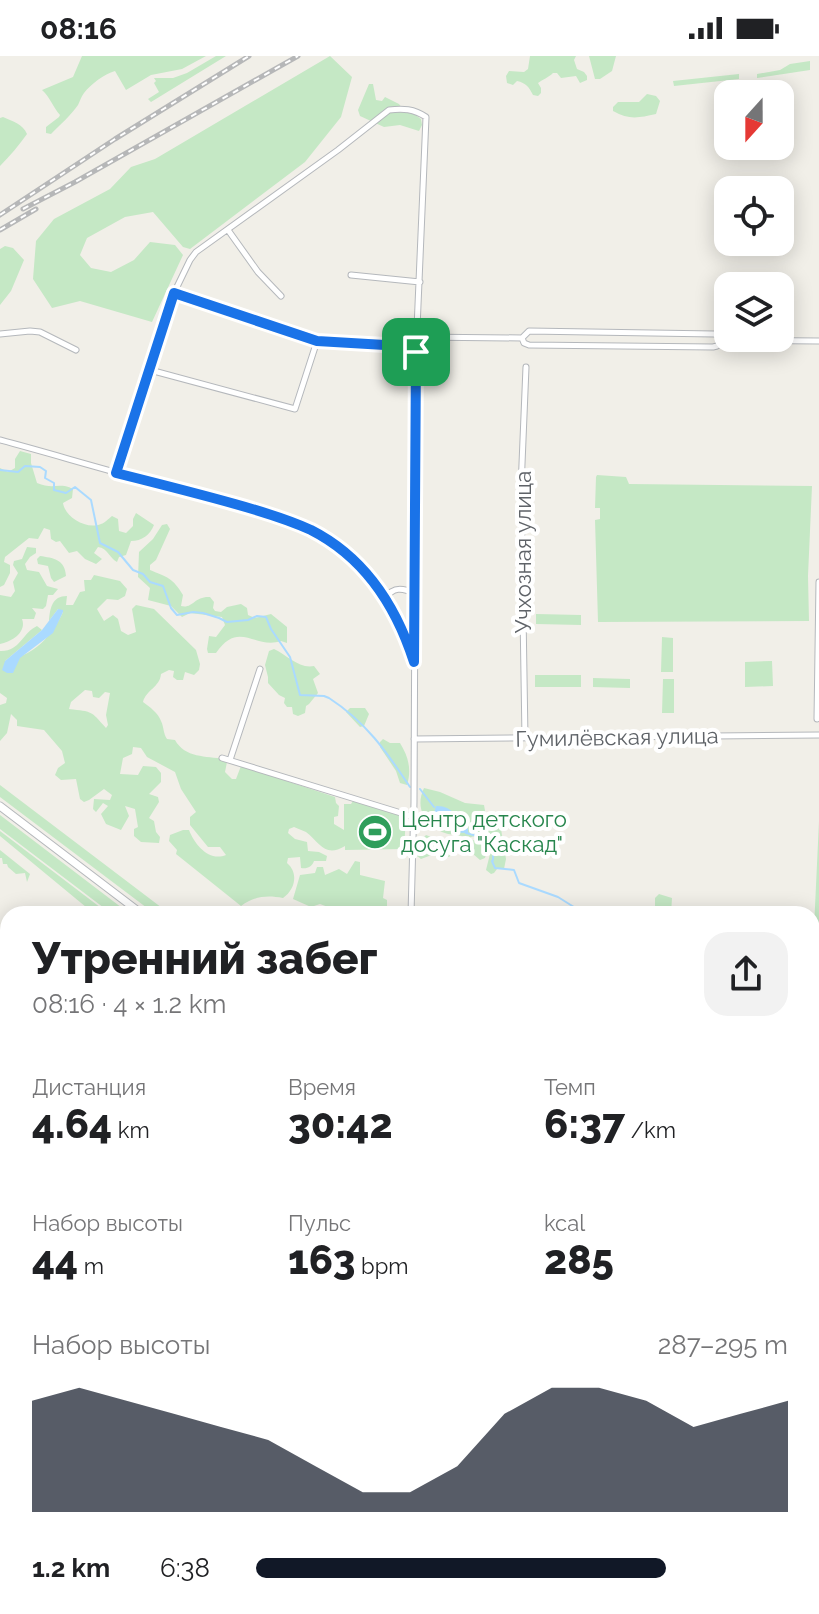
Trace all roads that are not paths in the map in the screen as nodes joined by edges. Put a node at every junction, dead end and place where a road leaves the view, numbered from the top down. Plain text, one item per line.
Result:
1 (228, 230) junction
2 (351, 275) dead end
3 (420, 282) junction
4 (174, 293) junction
5 (281, 296) dead end
6 (631, 332) junction
7 (0, 334) edge
8 (714, 334) edge
9 (418, 337) junction
10 (522, 338) junction
11 (317, 341) junction
12 (794, 341) edge
13 (819, 341) edge
14 (631, 346) junction
15 (714, 347) edge
16 (76, 350) dead end
17 (416, 352) junction
18 (526, 367) dead end
19 (150, 370) junction
20 (0, 440) edge
21 (116, 473) junction
22 (819, 582) edge
23 (414, 593) junction
24 (386, 599) junction
25 (414, 662) junction
26 (260, 669) dead end
27 (817, 719) edge
28 (819, 735) edge
29 (525, 738) junction
30 (414, 739) junction
31 (222, 758) dead end
32 (230, 760) junction
33 (0, 806) edge
34 (414, 817) junction
35 (131, 906) edge
36 (411, 906) edge

1 - 3 street
1 - 4 street
1 - 5 street
2 - 3 street
3 - 9 street
4 - 11 street
4 - 19 street
6 - 8 street
6 - 10 street
6 - 14 street
7 - 16 street
9 - 10 street
9 - 17 street
10 - 14 street
11 - 17 street
11 - 19 street
12 - 13 street
14 - 15 street
17 - 23 street
18 - 29 street, Учхозная улица
19 - 21 street
20 - 21 street
21 - 24 street
22 - 27 street
23 - 24 street
23 - 25 street
24 - 25 street
25 - 30 street
26 - 32 street
28 - 29 street, Гумилёвская улица
29 - 30 street, Гумилёвская улица
30 - 34 street
31 - 32 street
32 - 34 street
33 - 35 street
34 - 36 street

